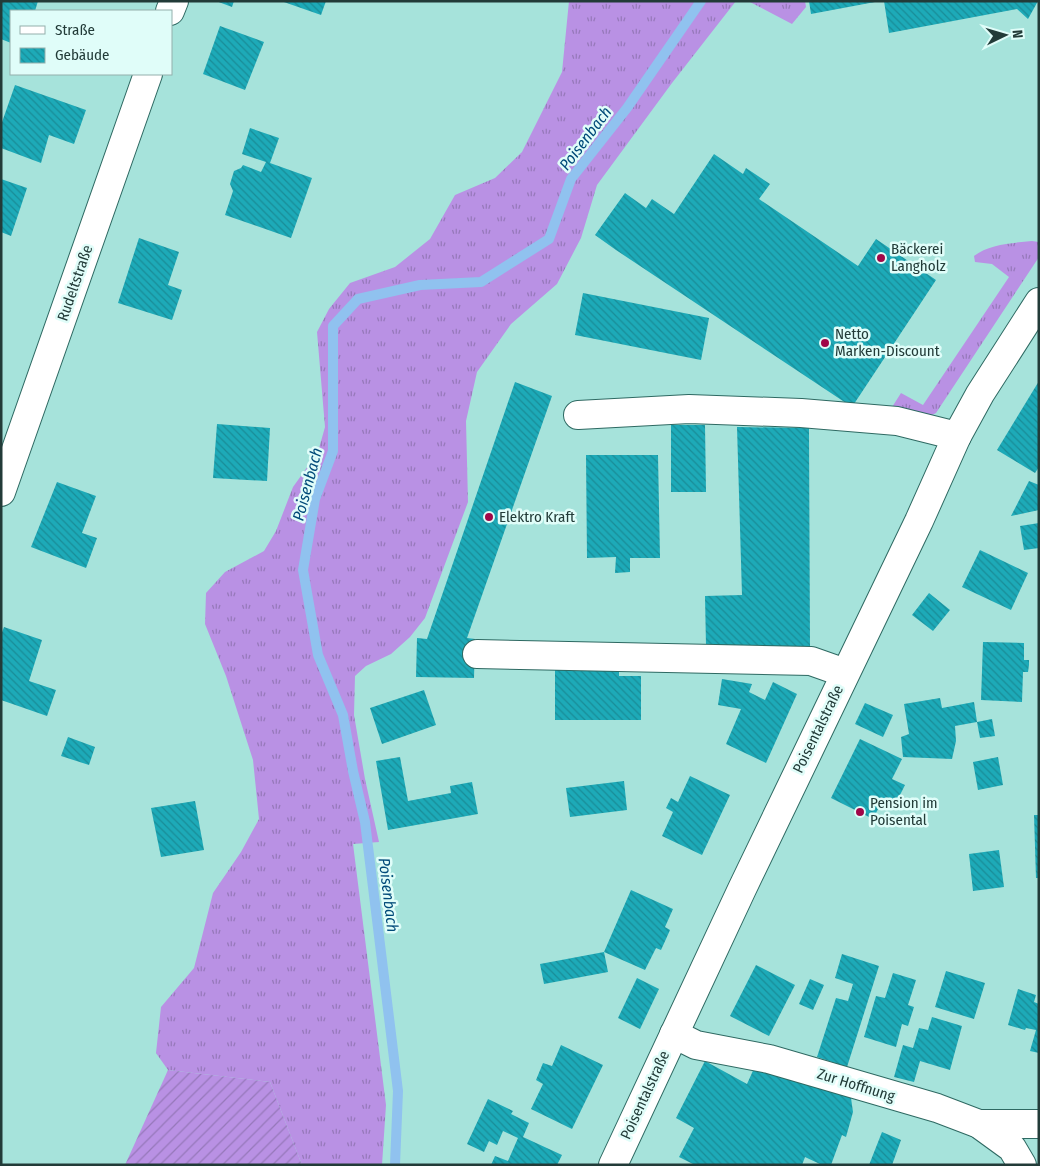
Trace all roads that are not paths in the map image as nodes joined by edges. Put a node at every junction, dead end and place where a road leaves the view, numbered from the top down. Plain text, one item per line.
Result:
1 (148, 75) edge
2 (1039, 302) edge
3 (578, 415) dead end
4 (957, 436) junction
5 (1, 492) edge
6 (477, 654) dead end
7 (845, 673) junction
8 (674, 1034) junction
9 (979, 1124) junction
10 (1039, 1124) edge
11 (612, 1165) edge
12 (1022, 1165) edge

1 - 5 main road, Rudeltstraße
2 - 4 main road, Poisentalstraße
3 - 4 main road
4 - 7 main road, Poisentalstraße
6 - 7 main road
7 - 8 main road, Poisentalstraße
8 - 9 main road, Zur Hoffnung
8 - 11 main road, Poisentalstraße
9 - 10 main road
9 - 12 main road, Zur Hoffnung

